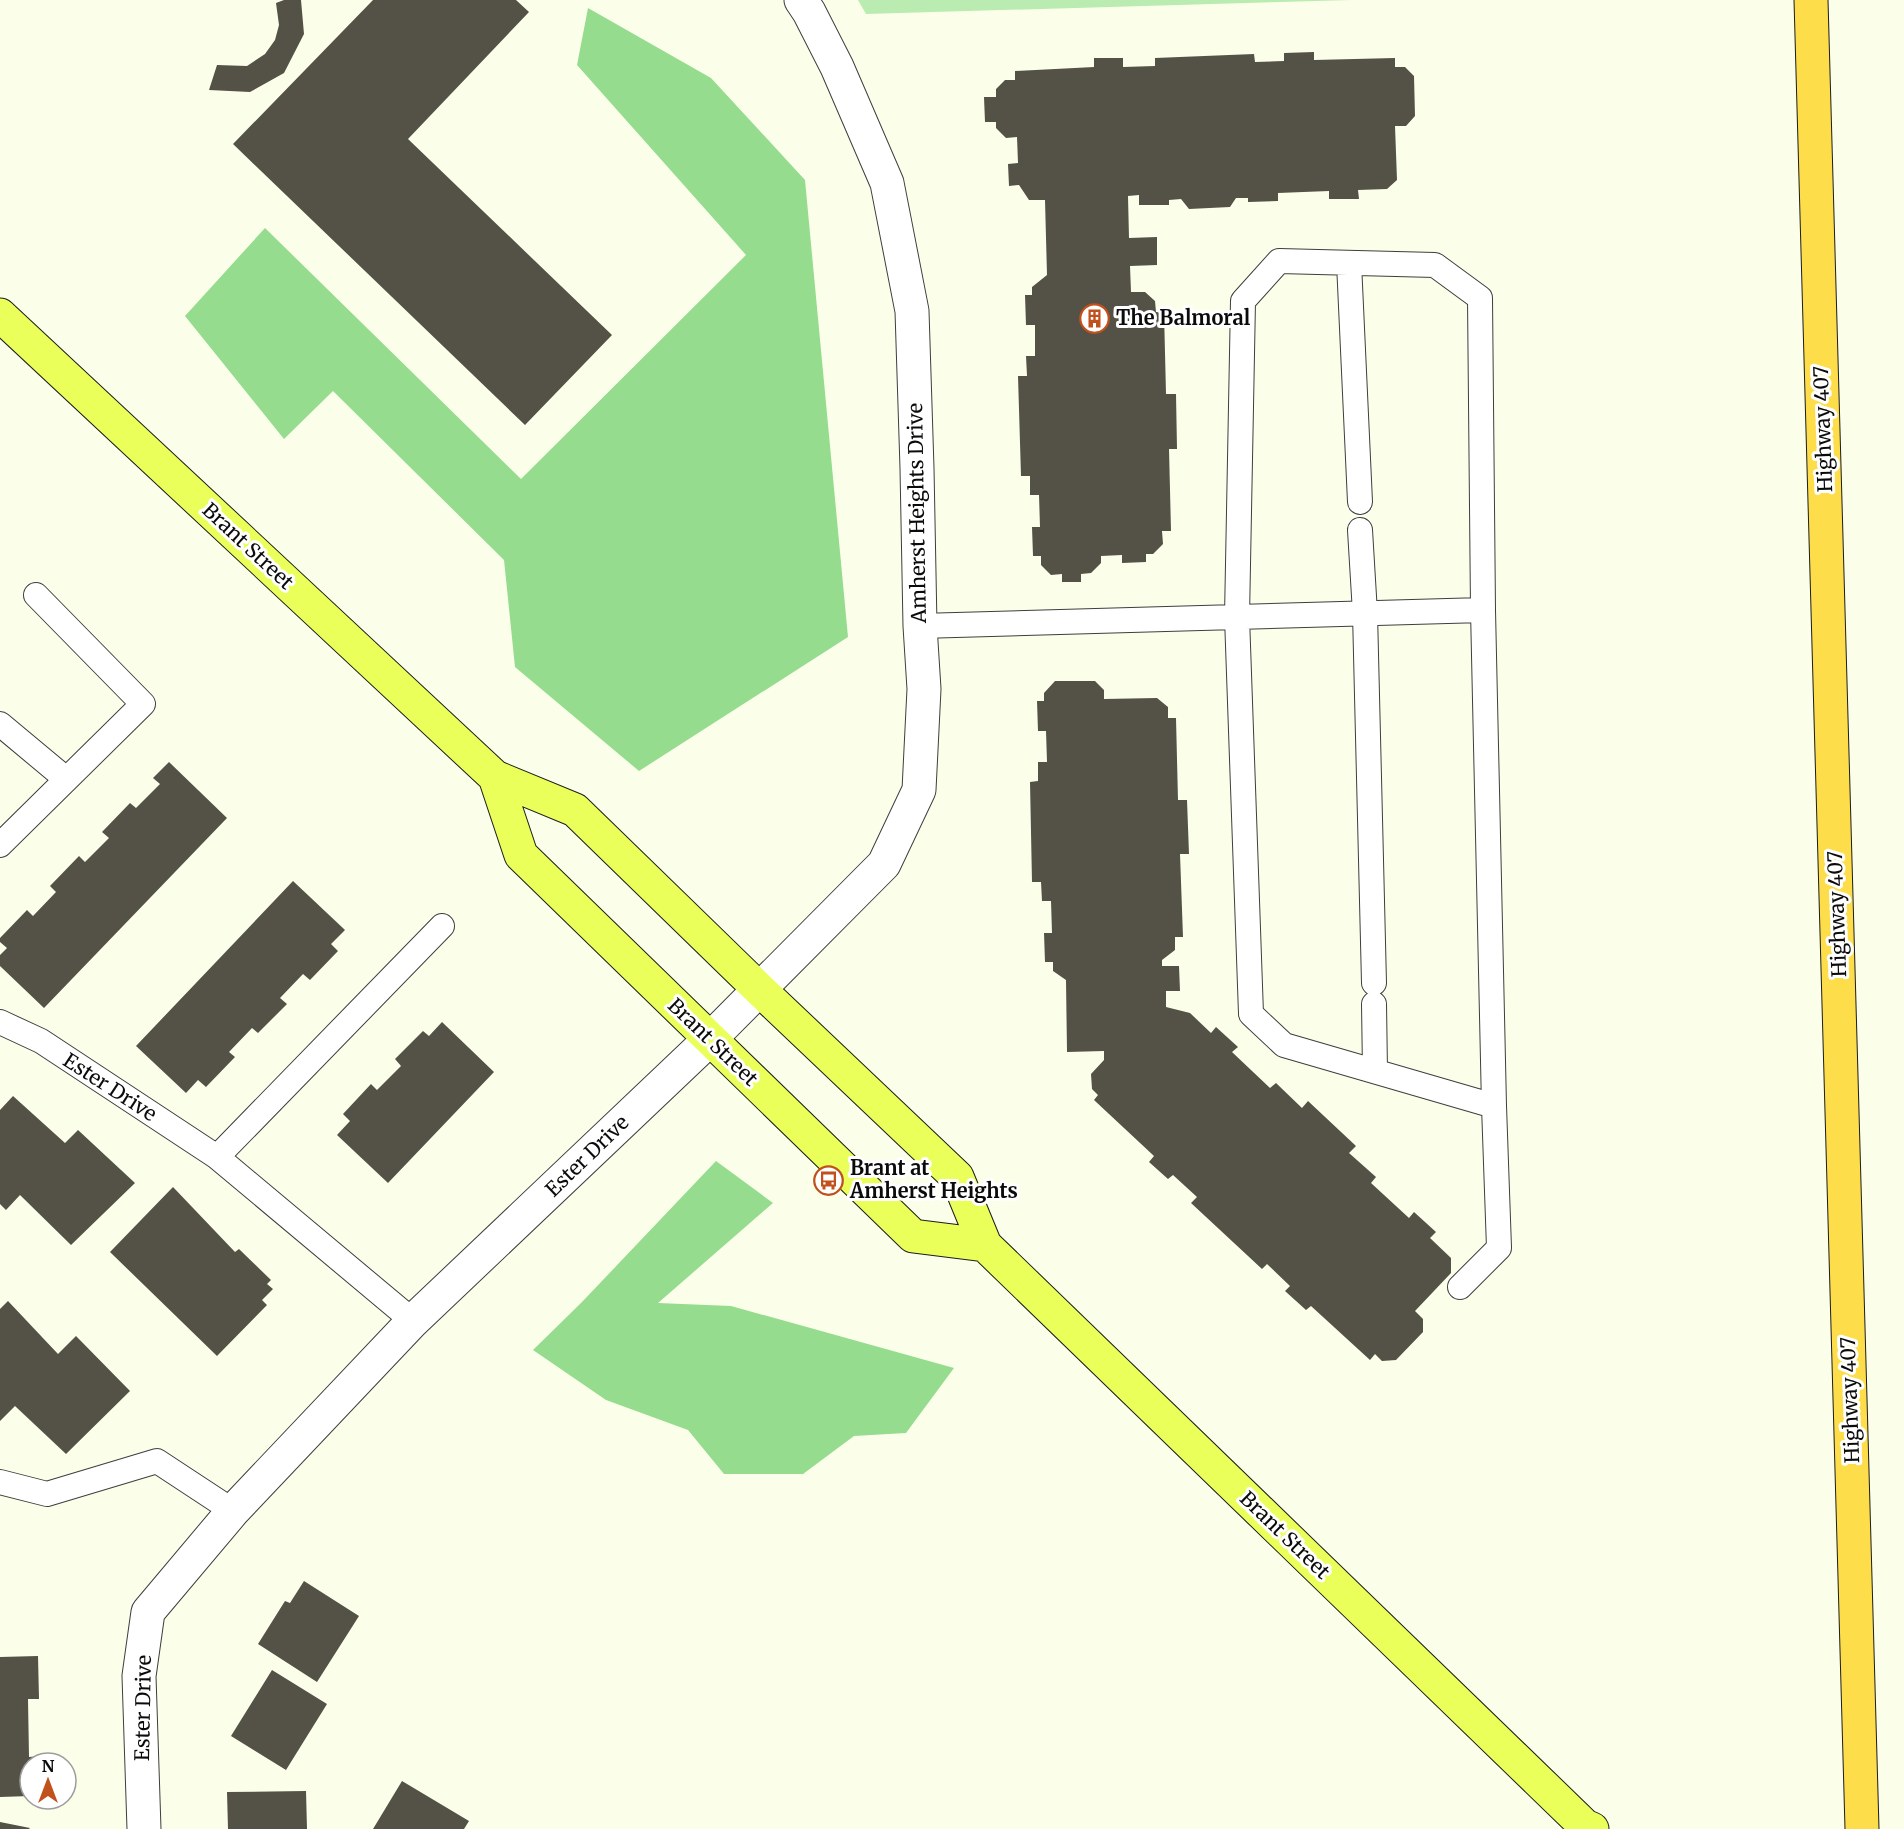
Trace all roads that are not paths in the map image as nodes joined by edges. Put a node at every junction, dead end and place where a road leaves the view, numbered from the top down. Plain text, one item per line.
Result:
1 (801, 0) edge
2 (1811, 0) edge
3 (1349, 263) junction
4 (0, 315) edge
5 (1360, 502) dead end
6 (1360, 530) dead end
7 (36, 595) dead end
8 (1483, 610) junction
9 (1365, 613) junction
10 (1237, 617) junction
11 (920, 626) junction
12 (0, 724) edge
13 (495, 777) junction
14 (66, 779) junction
15 (0, 845) edge
16 (442, 926) dead end
17 (759, 989) junction
18 (0, 1022) edge
19 (710, 1039) junction
20 (1375, 1071) junction
21 (1494, 1106) junction
22 (217, 1157) junction
23 (985, 1245) junction
24 (1460, 1287) dead end
25 (413, 1321) junction
26 (0, 1482) edge
27 (233, 1511) junction
28 (1588, 1828) edge
29 (144, 1829) edge
30 (1862, 1829) edge

1 - 11 street, Amherst Heights Drive
2 - 30 highway, Highway 407
3 - 5 lane
3 - 8 lane
3 - 10 lane
4 - 13 main road, Brant Street
6 - 9 lane
7 - 14 lane
8 - 9 lane
8 - 21 lane
9 - 10 lane
9 - 20 lane
10 - 11 lane
10 - 20 lane
11 - 17 street, Amherst Heights Drive
12 - 14 lane
13 - 17 main road, Brant Street
13 - 19 main road, Brant Street
14 - 15 lane
16 - 22 lane
17 - 19 street, Ester Drive
17 - 23 main road, Brant Street
18 - 22 lane, Ester Drive
19 - 23 main road, Brant Street
19 - 25 street, Ester Drive
20 - 21 lane
21 - 24 lane
22 - 25 lane, Ester Drive
23 - 28 main road, Brant Street
25 - 27 street, Ester Drive
26 - 27 lane
27 - 29 street, Ester Drive

